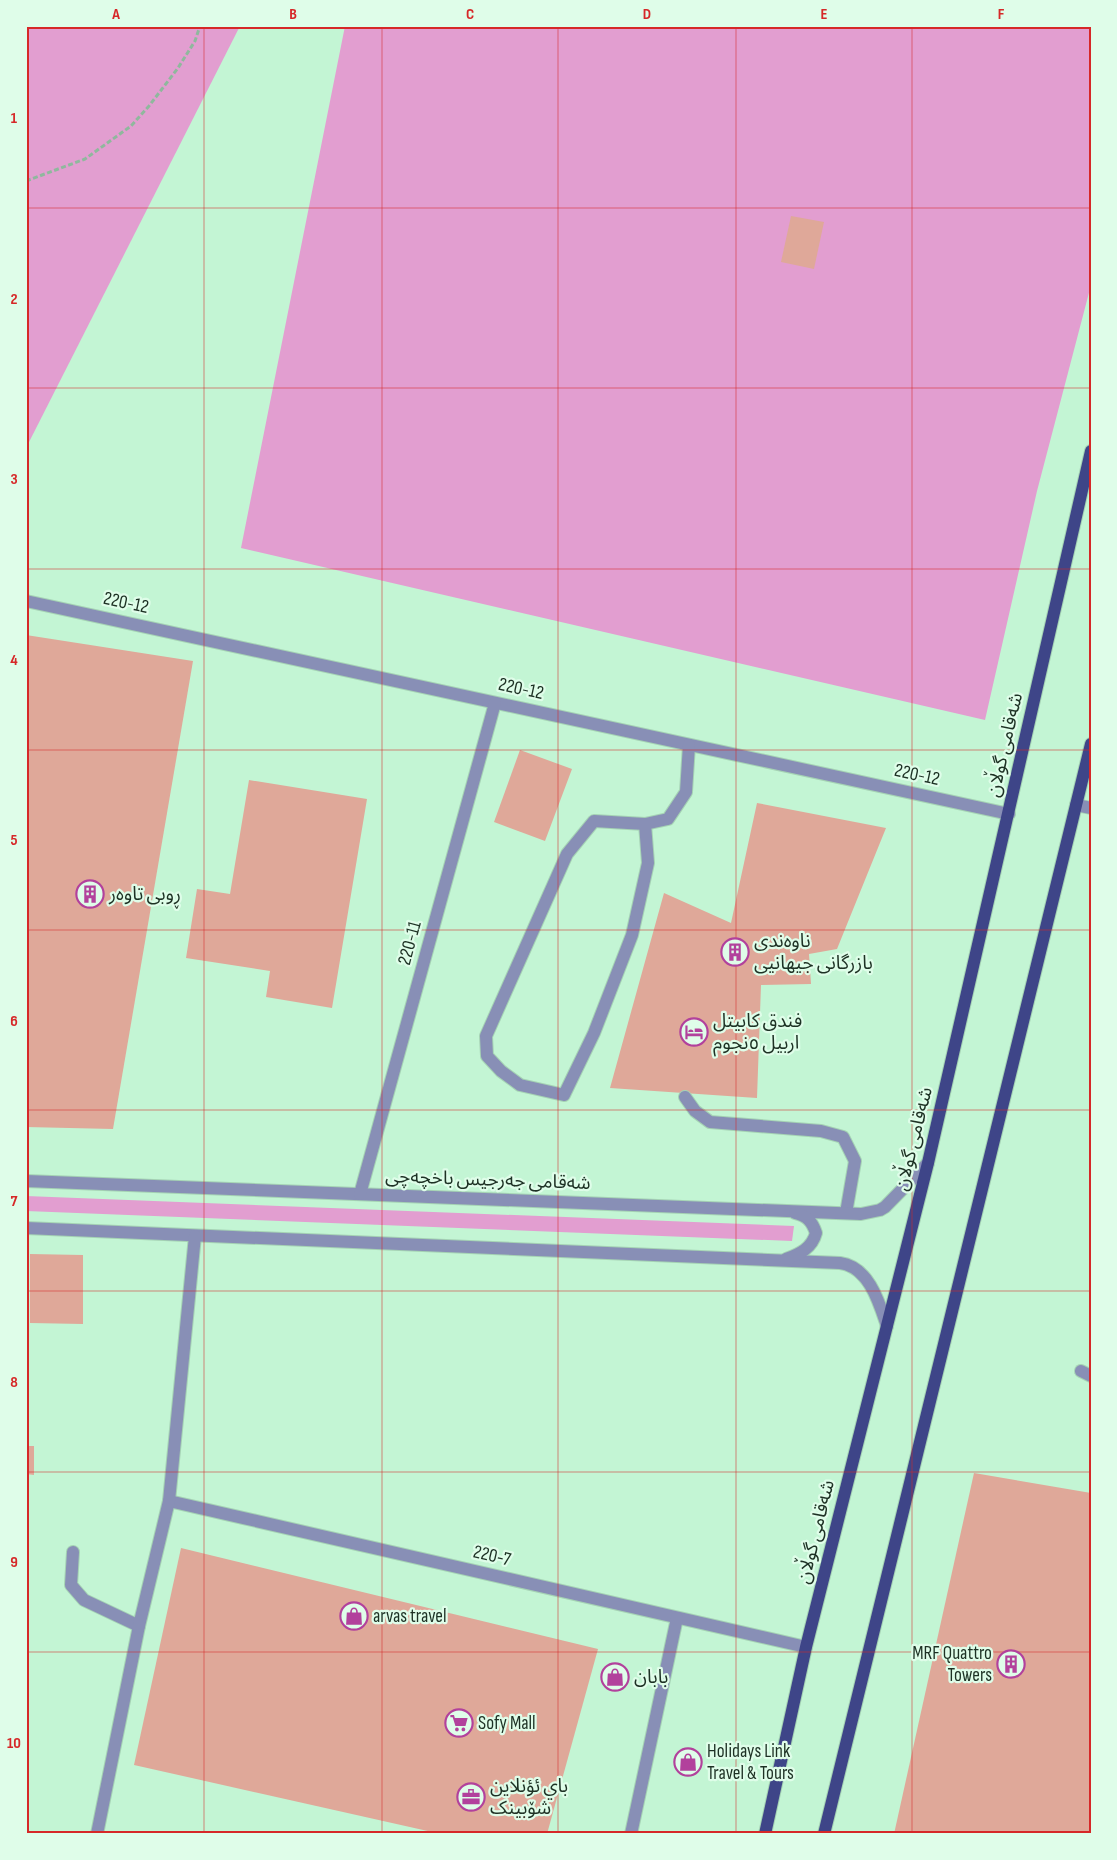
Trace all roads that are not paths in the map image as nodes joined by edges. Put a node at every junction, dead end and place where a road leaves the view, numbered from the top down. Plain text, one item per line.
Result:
1 (1091, 451) edge
2 (26, 601) edge
3 (495, 703) junction
4 (1091, 744) edge
5 (688, 745) junction
6 (1076, 805) junction
7 (1091, 808) edge
8 (1009, 814) junction
9 (645, 824) junction
10 (685, 1097) dead end
11 (928, 1163) junction
12 (26, 1181) edge
13 (360, 1194) junction
14 (786, 1210) junction
15 (846, 1213) junction
16 (26, 1228) edge
17 (195, 1236) junction
18 (781, 1261) junction
19 (887, 1326) junction
20 (169, 1501) junction
21 (73, 1552) dead end
22 (677, 1618) junction
23 (139, 1626) junction
24 (806, 1647) junction
25 (97, 1834) edge
26 (631, 1834) edge
27 (765, 1834) edge
28 (824, 1834) edge

1 - 8 main road, شەقامی گوڵان
2 - 3 street, 220-12
3 - 5 street, 220-12
3 - 13 street, 220-11
4 - 6 main road
5 - 8 street, 220-12
5 - 9 street
6 - 7 street
6 - 28 main road
8 - 11 main road, شەقامی گوڵان
9 - 9 street
10 - 15 street
11 - 15 street, شەقامی جەرجیس باخچەچی
11 - 19 main road, شەقامی گوڵان
12 - 13 street, شەقامی جەرجیس باخچەچی
13 - 14 street, شەقامی جەرجیس باخچەچی
14 - 15 street, شەقامی جەرجیس باخچەچی
14 - 18 street
16 - 17 street
17 - 18 street
17 - 20 street
18 - 19 street
19 - 24 main road, شەقامی گوڵان
20 - 22 street, 220-7
20 - 23 street
21 - 23 street
22 - 24 street, 220-7
22 - 26 street
23 - 25 street
24 - 27 main road, شەقامی گوڵان

